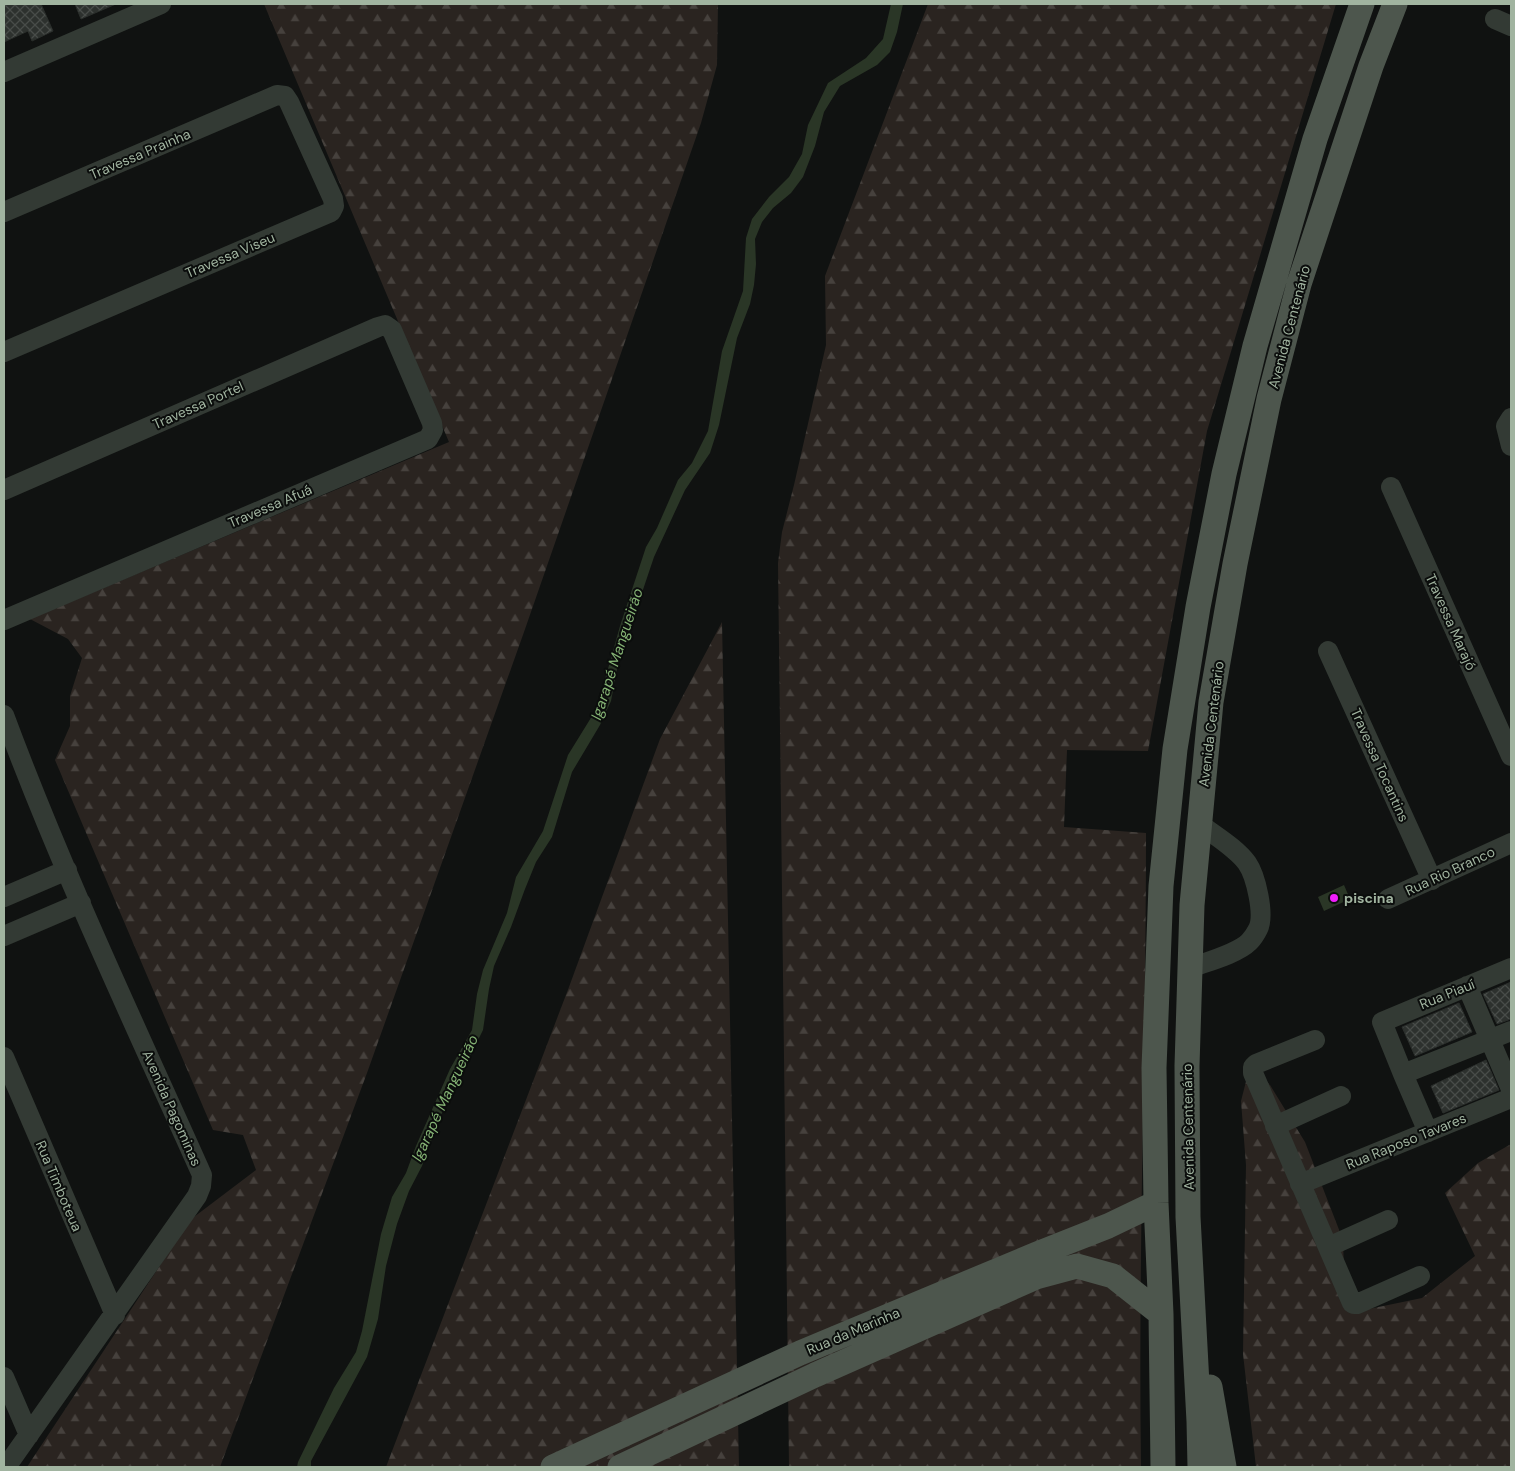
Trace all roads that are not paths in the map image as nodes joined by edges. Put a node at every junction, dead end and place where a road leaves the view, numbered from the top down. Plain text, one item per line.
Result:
1 (161, 4) edge
2 (1362, 4) edge
3 (1395, 4) edge
4 (4, 72) edge
5 (277, 96) joint
6 (4, 212) edge
7 (392, 330) joint
8 (4, 352) edge
9 (1511, 418) edge
10 (1511, 446) edge
11 (1391, 487) dead end
12 (4, 490) edge
13 (4, 620) edge
14 (1328, 650) dead end
15 (4, 715) edge
16 (1511, 756) edge
17 (11, 757) edge
18 (1200, 824) junction
19 (1511, 843) edge
20 (67, 870) junction
21 (1432, 880) junction
22 (4, 897) edge
23 (1388, 899) dead end
24 (81, 903) junction
25 (4, 936) edge
26 (1190, 968) junction
27 (1511, 968) edge
28 (1467, 986) junction
29 (1511, 1031) edge
30 (1490, 1039) junction
31 (1315, 1040) dead end
32 (4, 1057) edge
33 (1403, 1074) junction
34 (1511, 1090) edge
35 (1341, 1096) dead end
36 (1511, 1098) edge
37 (1275, 1126) junction
38 (1428, 1132) junction
39 (1300, 1184) junction
40 (1156, 1203) junction
41 (1388, 1220) dead end
42 (1328, 1247) junction
43 (1420, 1276) dead end
44 (1161, 1314) junction
45 (115, 1315) junction
46 (1194, 1340) junction
47 (4, 1377) edge
48 (29, 1435) junction
49 (6, 1467) edge
50 (553, 1467) edge
51 (620, 1467) edge
52 (1163, 1467) edge
53 (1200, 1467) edge
54 (1224, 1467) edge

1 - 4 street
2 - 40 main road, Avenida Centenário
3 - 18 main road, Avenida Centenário
5 - 6 street, Travessa Prainha
5 - 8 street, Travessa Viseu
7 - 12 street, Travessa Portel
7 - 13 street, Travessa Afuá
9 - 10 street
11 - 16 street, Travessa Marajó
14 - 21 street, Travessa Tocantins
15 - 17 street, Avenida Pagominas
17 - 20 street, Avenida Pagominas
18 - 26 main road, Avenida Centenário
18 - 26 street
19 - 21 street, Rua Rio Branco
20 - 22 street
20 - 24 street, Avenida Pagominas
21 - 23 street, Rua Rio Branco
24 - 25 street
24 - 45 street, Avenida Pagominas
26 - 46 main road, Avenida Centenário
27 - 28 street, Rua Piauí
28 - 30 street
28 - 33 street, Rua Piauí
29 - 30 street
30 - 33 street
30 - 34 street
31 - 37 street
32 - 45 street, Rua Timboteua
33 - 38 street
35 - 37 street
36 - 38 street, Rua Raposo Tavares
37 - 39 street
38 - 39 street, Rua Raposo Tavares
39 - 42 street
40 - 44 main road, Avenida Centenário
40 - 50 main road, Rua da Marinha
41 - 42 street
42 - 43 street
44 - 51 main road, Rua da Marinha
44 - 52 main road, Avenida Centenário
45 - 48 street, Avenida Pagominas
46 - 53 main road, Avenida Centenário
46 - 54 main road
47 - 48 street
48 - 49 street, Avenida Pagominas

